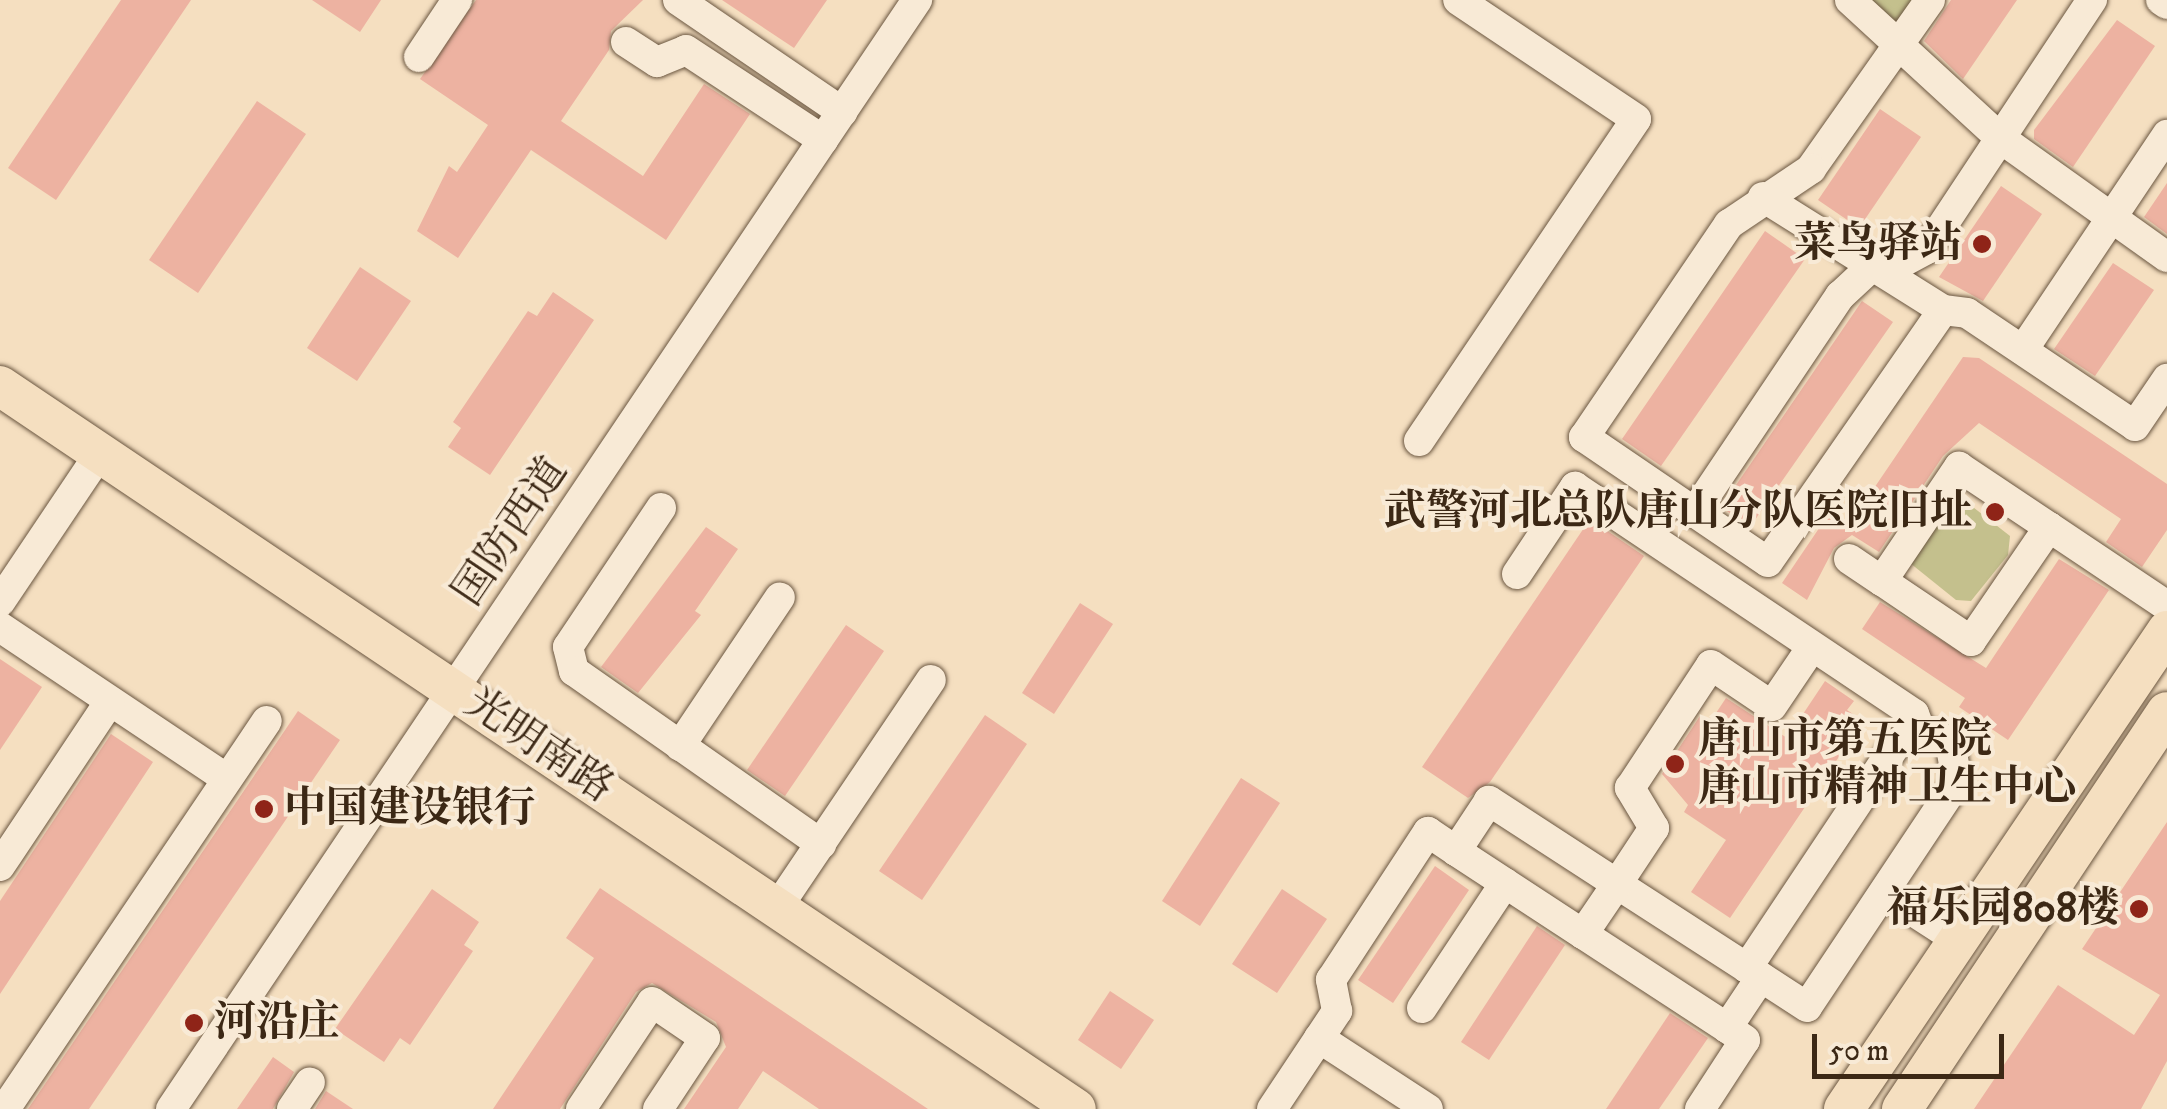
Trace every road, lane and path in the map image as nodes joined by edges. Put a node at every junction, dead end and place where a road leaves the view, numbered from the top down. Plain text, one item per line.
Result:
1 (457, 0) edge
2 (678, 0) edge
3 (917, 0) edge
4 (1458, 0) edge
5 (1850, 0) edge
6 (1930, 0) edge
7 (2092, 0) edge
8 (2160, 0) edge
9 (2167, 4) edge
10 (626, 42) dead end
11 (1896, 50) junction
12 (419, 57) dead end
13 (842, 112) junction
14 (2167, 136) edge
15 (2000, 138) junction
16 (823, 140) junction
17 (1763, 197) junction
18 (2111, 219) junction
19 (2167, 257) edge
20 (1878, 270) junction
21 (1943, 310) junction
22 (2023, 350) junction
23 (2167, 379) edge
24 (0, 386) edge
25 (1419, 441) dead end
26 (100, 452) junction
27 (661, 508) dead end
28 (1694, 513) junction
29 (2049, 527) junction
30 (1849, 558) dead end
31 (1518, 574) dead end
32 (1882, 581) junction
33 (780, 598) dead end
34 (0, 602) edge
35 (2167, 606) edge
36 (0, 627) edge
37 (2167, 631) edge
38 (1812, 647) junction
39 (931, 680) dead end
40 (454, 688) junction
41 (110, 701) junction
42 (2167, 712) edge
43 (267, 720) dead end
44 (1920, 730) junction
45 (680, 746) junction
46 (228, 779) junction
47 (821, 844) junction
48 (1456, 851) junction
49 (0, 866) edge
50 (1504, 883) junction
51 (1617, 884) junction
52 (1885, 892) junction
53 (777, 908) junction
54 (1583, 934) junction
55 (1958, 940) junction
56 (1754, 972) junction
57 (1422, 1008) dead end
58 (1727, 1028) junction
59 (1319, 1038) junction
60 (310, 1082) dead end
61 (1031, 1097) edge
62 (5, 1109) edge
63 (170, 1109) edge
64 (292, 1109) edge
65 (580, 1109) edge
66 (658, 1109) edge
67 (1076, 1109) edge
68 (1272, 1109) edge
69 (1428, 1109) edge
70 (1700, 1109) edge
71 (1844, 1109) edge
72 (1902, 1109) edge

1 - 12 street
2 - 13 street
3 - 13 street, 国防西道
4 - 25 street
5 - 11 street
6 - 11 street
7 - 15 street
8 - 9 street
10 - 16 street
11 - 15 street
11 - 17 street
13 - 16 street, 国防西道
14 - 18 street
15 - 18 street
15 - 20 street
16 - 40 street, 国防西道
17 - 20 street
17 - 28 street
18 - 19 street
18 - 22 street
20 - 21 street
20 - 28 street
21 - 22 street
21 - 28 street
22 - 23 street
24 - 26 main road, 光明南路
26 - 34 street
26 - 40 main road, 光明南路
27 - 45 street
29 - 32 street
29 - 32 street
29 - 35 street
30 - 32 street
31 - 38 street
33 - 45 street
36 - 41 street
37 - 55 main road
38 - 44 street
38 - 51 street
39 - 47 street
40 - 53 main road, 光明南路
40 - 63 street, 国防西道
41 - 46 street
41 - 49 street
42 - 72 main road
43 - 46 street
44 - 52 street
44 - 56 street
45 - 47 street
46 - 62 street
47 - 53 street
48 - 50 street
48 - 51 street
48 - 59 street
50 - 54 street
50 - 57 street
51 - 54 street
51 - 56 street
52 - 55 street
52 - 56 street
53 - 61 main road, 光明南路
54 - 58 street
55 - 71 main road
56 - 58 street
58 - 70 street
59 - 68 street
59 - 69 street
60 - 64 street
61 - 67 main road, 光明南路
65 - 66 street

